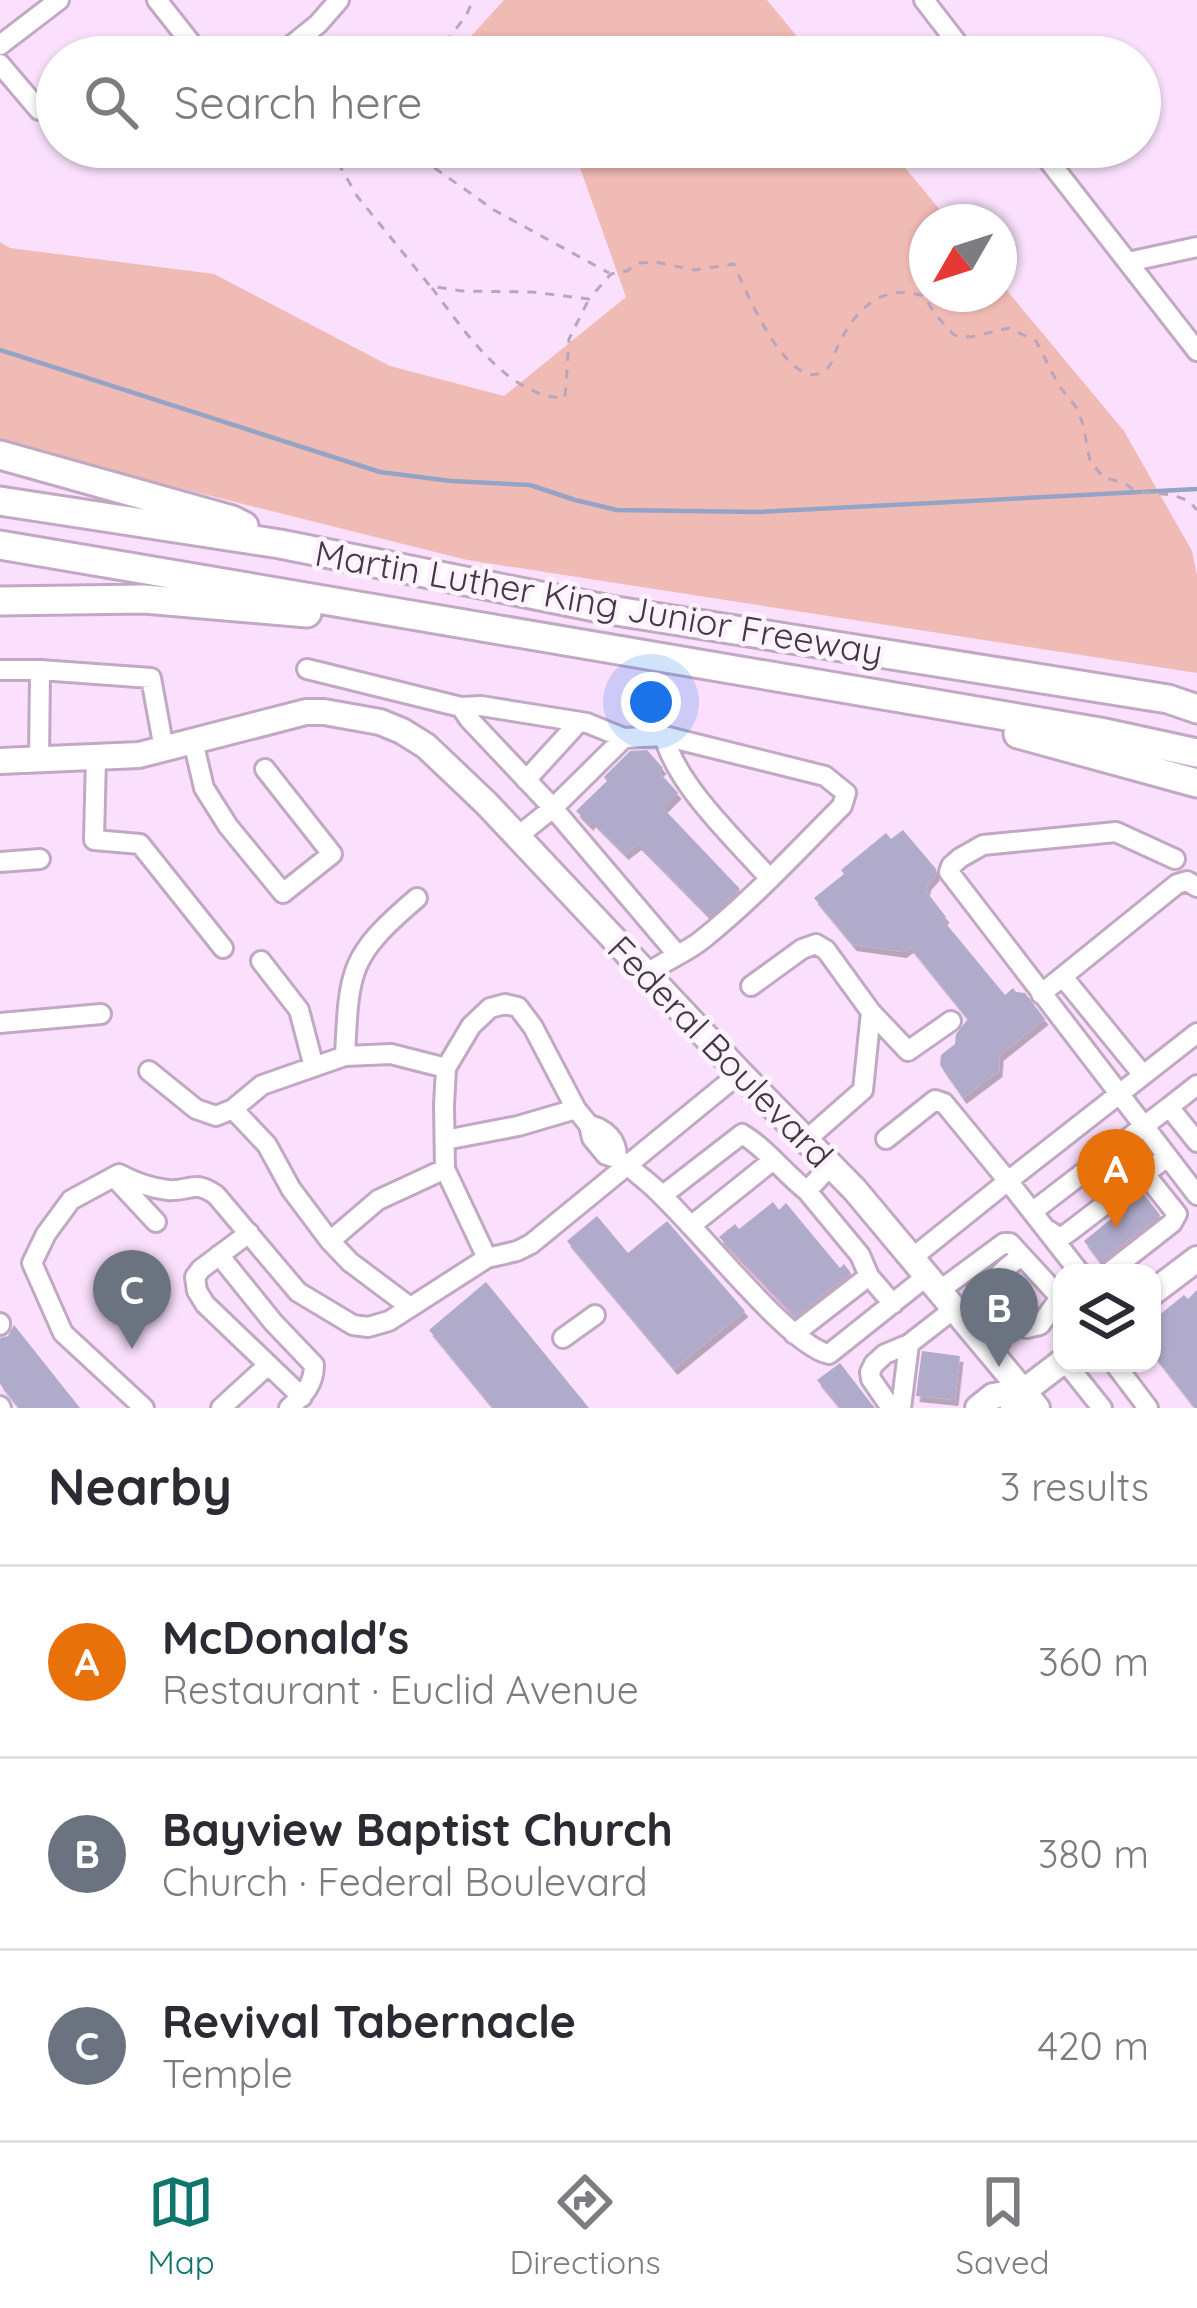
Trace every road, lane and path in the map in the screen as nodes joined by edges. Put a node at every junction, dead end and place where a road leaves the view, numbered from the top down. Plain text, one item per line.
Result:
1 (59, 0) edge
2 (157, 0) edge
3 (339, 0) edge
4 (473, 0) edge
5 (924, 0) edge
6 (185, 36) edge
7 (303, 36) edge
8 (450, 36) edge
9 (952, 36) edge
10 (0, 45) edge
11 (0, 64) edge
12 (36, 106) edge
13 (341, 168) edge
14 (435, 168) edge
15 (1055, 168) edge
16 (1197, 247) edge
17 (1128, 262) junction
18 (610, 274) junction
19 (430, 286) junction
20 (589, 299) junction
21 (1197, 351) edge
22 (0, 455) edge
23 (0, 501) edge
24 (1197, 510) edge
25 (280, 544) junction
26 (0, 545) edge
27 (0, 601) edge
28 (588, 646) junction
29 (307, 669) dead end
30 (0, 670) edge
31 (40, 670) junction
32 (840, 688) junction
33 (461, 707) junction
34 (1197, 707) edge
35 (579, 722) junction
36 (664, 736) junction
37 (624, 738) junction
38 (193, 741) junction
39 (164, 749) junction
40 (1197, 753) edge
41 (95, 757) junction
42 (0, 761) edge
43 (39, 761) junction
44 (265, 769) dead end
45 (526, 780) junction
46 (1197, 783) edge
47 (553, 808) junction
48 (518, 836) junction
49 (40, 859) dead end
50 (1175, 859) dead end
51 (0, 862) edge
52 (770, 878) junction
53 (1197, 887) edge
54 (417, 898) dead end
55 (223, 948) dead end
56 (676, 953) junction
57 (261, 961) dead end
58 (647, 974) junction
59 (1063, 977) junction
60 (751, 986) dead end
61 (1041, 994) junction
62 (871, 1012) junction
63 (100, 1014) dead end
64 (951, 1021) dead end
65 (0, 1023) edge
66 (1197, 1034) edge
67 (345, 1056) junction
68 (314, 1067) junction
69 (446, 1068) junction
70 (149, 1071) dead end
71 (740, 1073) junction
72 (1143, 1075) junction
73 (1197, 1085) edge
74 (1119, 1094) junction
75 (1169, 1107) junction
76 (233, 1109) junction
77 (576, 1109) junction
78 (1144, 1127) junction
79 (886, 1139) dead end
80 (445, 1140) junction
81 (806, 1140) junction
82 (1197, 1142) edge
83 (1167, 1157) junction
84 (622, 1161) junction
85 (772, 1161) junction
86 (831, 1165) junction
87 (445, 1168) junction
88 (1145, 1174) junction
89 (114, 1177) junction
90 (1008, 1181) junction
91 (807, 1191) junction
92 (663, 1195) junction
93 (1197, 1195) edge
94 (1036, 1218) junction
95 (156, 1222) dead end
96 (692, 1225) junction
97 (249, 1233) junction
98 (330, 1241) junction
99 (219, 1256) junction
100 (1022, 1256) junction
101 (487, 1258) junction
102 (1197, 1259) edge
103 (1073, 1264) edge
104 (1120, 1264) edge
105 (866, 1269) junction
106 (933, 1283) junction
107 (1161, 1286) edge
108 (1053, 1290) edge
109 (893, 1304) junction
110 (410, 1307) junction
111 (1053, 1307) edge
112 (596, 1315) dead end
113 (794, 1334) junction
114 (563, 1338) dead end
115 (909, 1344) junction
116 (268, 1365) junction
117 (1054, 1372) edge
118 (1072, 1372) edge
119 (1121, 1372) edge
120 (1025, 1402) edge
121 (296, 1403) edge
122 (144, 1408) edge
123 (221, 1408) edge
124 (891, 1408) edge
125 (901, 1408) edge
126 (977, 1408) edge
127 (1102, 1408) edge
128 (1148, 1408) edge

1 - 10 street
2 - 6 street
3 - 7 street
4 - 8 path
5 - 9 street
11 - 12 street
13 - 19 path
14 - 18 path
15 - 17 street
16 - 17 street
17 - 21 street
18 - 20 path
18 - 24 path
19 - 20 path
19 - 20 path
22 - 25 highway
23 - 25 highway, Martin Luther King Junior Freeway
25 - 34 highway, Martin Luther King Junior Freeway
26 - 28 highway, Martin Luther King Junior Freeway
27 - 28 highway
28 - 32 highway, Martin Luther King Junior Freeway
29 - 33 street
30 - 31 street
31 - 39 street
31 - 43 street
32 - 40 highway, Martin Luther King Junior Freeway
32 - 46 highway
33 - 35 street
33 - 45 street
35 - 37 street
35 - 45 street
36 - 37 street
36 - 52 street
36 - 52 street
37 - 47 street
38 - 39 main road
38 - 44 street
38 - 48 main road, Federal Boulevard
39 - 41 main road
41 - 43 main road
41 - 55 street
42 - 43 main road
45 - 47 street
47 - 48 street
47 - 56 street
48 - 58 main road, Federal Boulevard
49 - 51 street
50 - 61 street
52 - 56 street
53 - 59 street
54 - 67 street
56 - 58 street
57 - 68 street
58 - 71 main road, Federal Boulevard
59 - 61 street
59 - 72 street
60 - 62 street
61 - 74 street
62 - 64 street
62 - 81 street
63 - 65 street
66 - 72 street
67 - 68 street
67 - 69 street
68 - 76 street
69 - 77 street
69 - 80 street
70 - 76 street
71 - 81 main road, Federal Boulevard
71 - 84 street
72 - 74 street
73 - 75 street
74 - 78 street
74 - 90 street
75 - 78 street
75 - 82 street
76 - 98 street
77 - 80 street
77 - 84 street
78 - 83 street
78 - 94 street
79 - 90 street
80 - 87 street
81 - 86 main road, Federal Boulevard
83 - 88 street
83 - 93 street
84 - 92 street
84 - 101 street
85 - 91 street
85 - 92 street
85 - 96 street
86 - 91 street
86 - 106 main road, Federal Boulevard
87 - 98 street
87 - 101 street
88 - 94 street
88 - 104 street
89 - 95 street
89 - 97 street
89 - 122 street
90 - 94 street
90 - 106 street
91 - 105 street
92 - 96 street
94 - 103 street
96 - 113 street
97 - 99 street
97 - 110 street
98 - 110 street
99 - 116 street
99 - 121 street
100 - 106 street
100 - 108 street
100 - 111 street
101 - 110 street
102 - 107 main road
105 - 109 street
105 - 113 street
106 - 109 street
106 - 115 street
106 - 120 main road, Federal Boulevard
109 - 113 street
112 - 114 street
115 - 124 street
115 - 125 street
116 - 121 street
116 - 123 street
117 - 120 main road
118 - 127 street
119 - 128 street
120 - 126 main road

